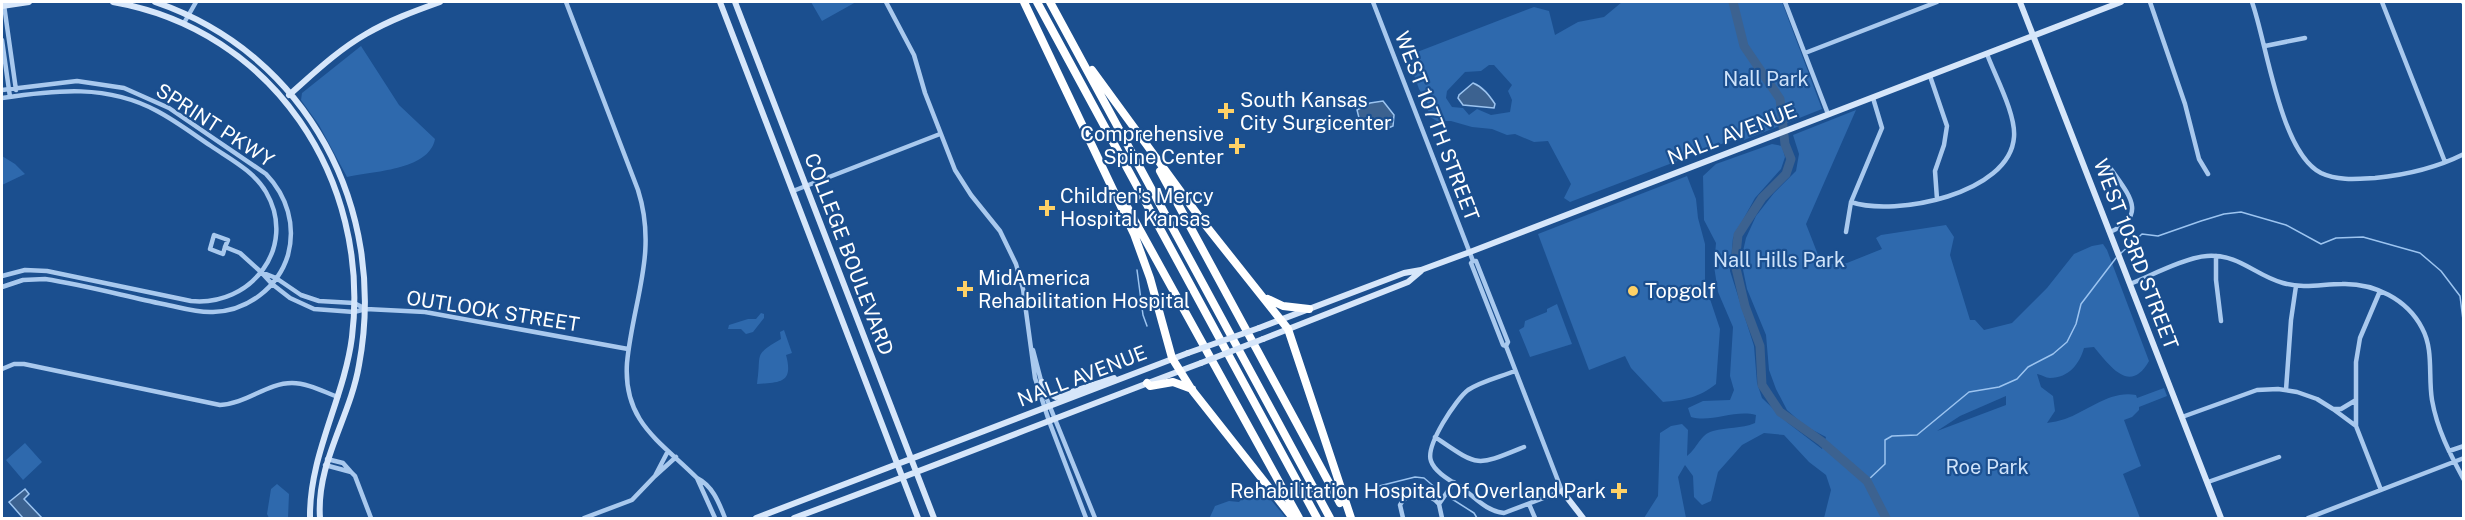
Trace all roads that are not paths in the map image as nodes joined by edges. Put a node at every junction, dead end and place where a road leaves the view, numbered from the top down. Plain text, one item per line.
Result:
1 (29, 2) edge
2 (113, 2) edge
3 (155, 2) edge
4 (196, 2) edge
5 (440, 2) edge
6 (566, 2) edge
7 (720, 2) edge
8 (735, 2) edge
9 (886, 2) edge
10 (1024, 2) edge
11 (1037, 2) edge
12 (1050, 2) edge
13 (1373, 2) edge
14 (1785, 2) edge
15 (1937, 2) edge
16 (2020, 2) edge
17 (2121, 2) edge
18 (2150, 2) edge
19 (2252, 2) edge
20 (2382, 2) edge
21 (2, 4) edge
22 (188, 14) junction
23 (184, 23) junction
24 (2033, 36) junction
25 (2305, 38) dead end
26 (2, 39) edge
27 (1071, 40) junction
28 (2265, 46) junction
29 (1805, 52) junction
30 (1987, 54) junction
31 (1930, 76) junction
32 (16, 87) junction
33 (9, 88) junction
34 (2, 90) edge
35 (290, 93) junction
36 (17, 96) junction
37 (10, 97) junction
38 (2, 98) edge
39 (1873, 98) junction
40 (283, 99) junction
41 (1828, 114) junction
42 (940, 134) junction
43 (1140, 136) junction
44 (2463, 154) edge
45 (1100, 161) junction
46 (2445, 162) junction
47 (2111, 169) dead end
48 (2208, 174) dead end
49 (806, 186) junction
50 (793, 191) junction
51 (1937, 199) junction
52 (1851, 202) junction
53 (1846, 232) dead end
54 (2111, 235) junction
55 (225, 247) junction
56 (1470, 252) junction
57 (2216, 256) junction
58 (1421, 270) junction
59 (261, 272) junction
60 (2, 276) edge
61 (276, 278) junction
62 (272, 284) junction
63 (2130, 284) junction
64 (2296, 286) junction
65 (2, 287) edge
66 (2380, 291) junction
67 (1265, 298) junction
68 (354, 303) junction
69 (366, 309) junction
70 (1309, 309) junction
71 (354, 312) junction
72 (1281, 320) junction
73 (2222, 321) dead end
74 (1288, 329) junction
75 (1030, 345) junction
76 (628, 349) junction
77 (1172, 358) junction
78 (2, 369) edge
79 (1181, 370) junction
80 (1515, 371) junction
81 (1129, 375) junction
82 (1042, 382) junction
83 (1147, 383) junction
84 (1192, 390) junction
85 (2286, 390) junction
86 (338, 397) junction
87 (2356, 399) junction
88 (1047, 407) junction
89 (2333, 409) junction
90 (2182, 417) junction
91 (1052, 419) junction
92 (2356, 426) junction
93 (1435, 437) junction
94 (2463, 446) edge
95 (1524, 447) dead end
96 (668, 451) junction
97 (2449, 451) junction
98 (676, 457) junction
99 (2279, 457) dead end
100 (2463, 458) edge
101 (911, 461) junction
102 (326, 462) junction
103 (2454, 462) junction
104 (897, 466) junction
105 (916, 473) junction
106 (655, 476) junction
107 (698, 478) junction
108 (902, 478) junction
109 (2463, 480) edge
110 (1454, 482) junction
111 (2208, 482) junction
112 (2381, 490) junction
113 (1562, 491) junction
114 (1439, 504) junction
115 (1529, 504) junction
116 (310, 519) edge
117 (320, 519) edge
118 (371, 519) edge
119 (584, 519) edge
120 (715, 519) edge
121 (725, 519) edge
122 (756, 519) edge
123 (794, 519) edge
124 (918, 519) edge
125 (934, 519) edge
126 (1086, 519) edge
127 (1095, 519) edge
128 (1293, 519) edge
129 (1299, 519) edge
130 (1317, 519) edge
131 (1330, 519) edge
132 (1350, 519) edge
133 (1403, 519) edge
134 (1442, 519) edge
135 (1535, 519) edge
136 (1583, 519) edge
137 (2222, 519) edge
138 (2308, 519) edge

1 - 21 main road
2 - 23 main road
3 - 22 main road
4 - 22 street
5 - 35 main road
6 - 76 street
7 - 50 main road, COLLEGE BOULEVARD
8 - 49 main road, COLLEGE BOULEVARD
9 - 42 street
10 - 45 highway
11 - 130 highway
12 - 27 highway
13 - 56 street, WEST 107TH STREET
14 - 29 street
15 - 29 street
16 - 24 main road, WEST 103RD STREET
17 - 24 main road, NALL AVENUE
18 - 48 street
19 - 28 street
20 - 46 street
21 - 32 street
22 - 23 street
22 - 35 main road
23 - 40 main road
24 - 30 main road, NALL AVENUE
24 - 54 main road, WEST 103RD STREET
25 - 28 street
26 - 33 street
27 - 43 highway
27 - 131 highway
28 - 46 street
29 - 41 street
30 - 31 main road, NALL AVENUE
30 - 51 street
31 - 39 main road, NALL AVENUE
31 - 51 street
32 - 33 street, SPRINT PKWY
32 - 36 street
32 - 61 street, SPRINT PKWY
33 - 34 street, SPRINT PKWY
33 - 37 street
35 - 40 main road
35 - 69 main road
36 - 37 street, SPRINT PKWY
36 - 59 street, SPRINT PKWY
37 - 38 street, SPRINT PKWY
39 - 41 main road, NALL AVENUE
39 - 52 street
40 - 68 main road
41 - 56 main road, NALL AVENUE
42 - 49 street
42 - 75 street
43 - 67 highway
43 - 132 highway
44 - 46 street
45 - 77 highway
45 - 129 highway
47 - 54 street
49 - 50 street
49 - 101 main road, COLLEGE BOULEVARD
50 - 104 main road, COLLEGE BOULEVARD
51 - 52 street
52 - 53 street
54 - 63 main road, WEST 103RD STREET
55 - 55 street
55 - 59 street
56 - 58 main road, NALL AVENUE
56 - 80 street, WEST 107TH STREET
57 - 63 street
57 - 64 street
57 - 73 street
58 - 70 main road, NALL AVENUE
58 - 74 main road, NALL AVENUE
59 - 60 street, SPRINT PKWY
59 - 61 street
59 - 62 street
61 - 62 street, SPRINT PKWY
61 - 68 street
62 - 65 street, SPRINT PKWY
62 - 71 street
63 - 90 main road, WEST 103RD STREET
64 - 66 street
64 - 85 street
66 - 87 street
66 - 97 street
67 - 70 highway
67 - 72 highway
68 - 69 street
68 - 71 main road
69 - 71 street, OUTLOOK STREET
69 - 76 street, OUTLOOK STREET
69 - 102 main road
70 - 72 main road, NALL AVENUE
71 - 86 main road
72 - 74 highway
72 - 77 main road, NALL AVENUE, bridge
74 - 79 main road, NALL AVENUE, bridge
74 - 132 highway
75 - 82 street
75 - 88 street
76 - 96 street
77 - 79 highway
77 - 81 main road, NALL AVENUE
78 - 86 street
79 - 83 main road, NALL AVENUE
79 - 84 highway
80 - 93 street
80 - 113 street, WEST 107TH STREET
81 - 82 main road
81 - 88 main road, NALL AVENUE
82 - 88 street
83 - 84 highway
83 - 91 main road, NALL AVENUE
84 - 128 highway
85 - 89 street
85 - 90 street
86 - 116 main road
87 - 89 street
87 - 92 street
88 - 91 street
88 - 101 main road, NALL AVENUE
89 - 92 street
90 - 111 main road, WEST 103RD STREET
91 - 105 main road, NALL AVENUE
91 - 126 street
91 - 127 street
92 - 112 street
93 - 95 street
93 - 110 street
94 - 97 street
96 - 98 street
96 - 106 street
97 - 103 street
98 - 106 street
98 - 107 street
99 - 111 street
100 - 103 street
101 - 104 main road, NALL AVENUE
101 - 105 main road, COLLEGE BOULEVARD
102 - 117 main road
102 - 118 street
103 - 109 street
103 - 112 street
104 - 108 main road, COLLEGE BOULEVARD
104 - 122 main road, NALL AVENUE
105 - 108 main road, NALL AVENUE
105 - 125 main road, COLLEGE BOULEVARD
106 - 119 street
107 - 120 street
107 - 121 street
108 - 123 main road, NALL AVENUE
108 - 124 main road, COLLEGE BOULEVARD
110 - 114 street
110 - 115 street
111 - 137 main road, WEST 103RD STREET
112 - 138 street
113 - 115 street
113 - 136 main road
114 - 133 street
114 - 134 street
115 - 135 street

